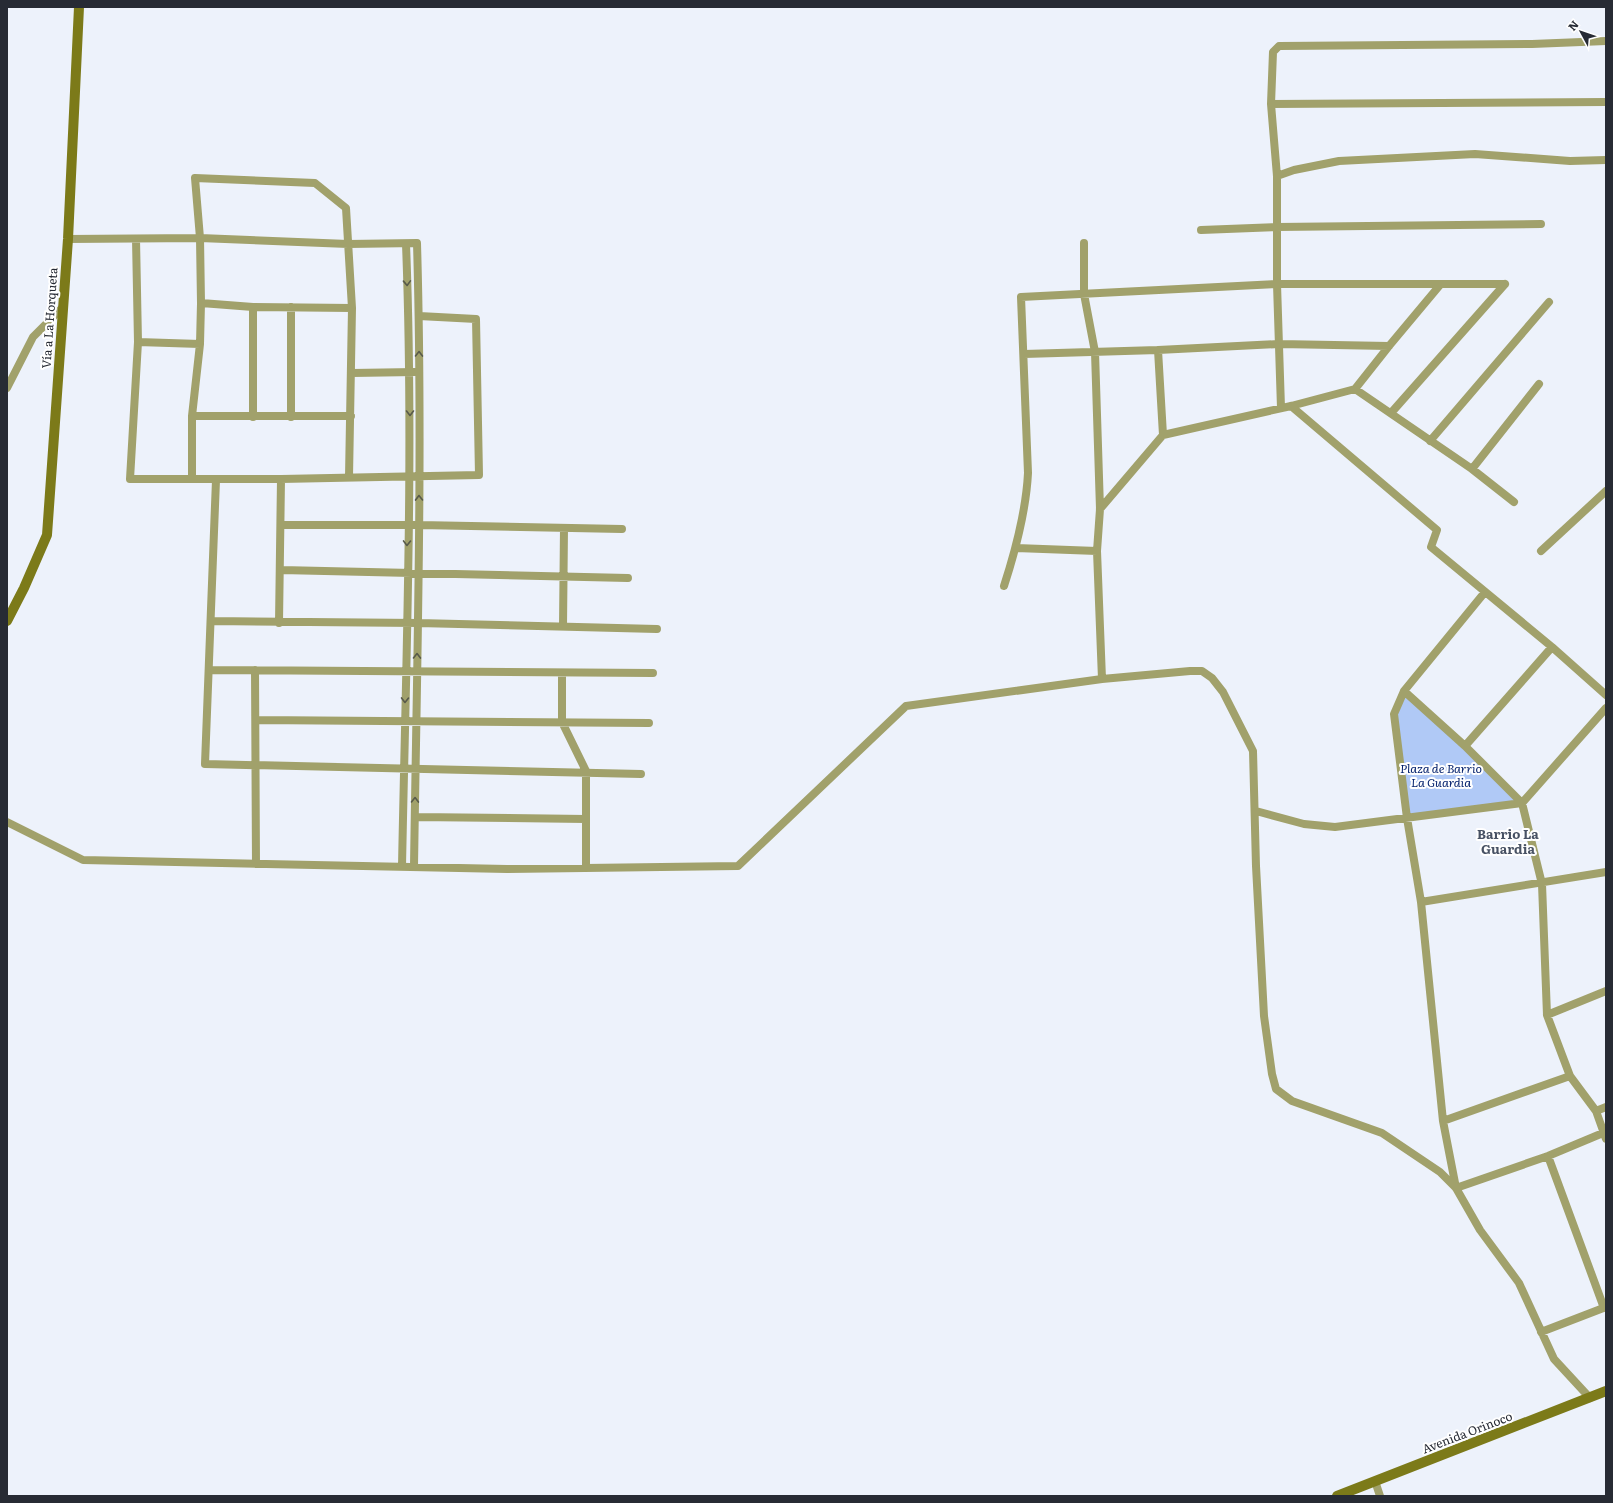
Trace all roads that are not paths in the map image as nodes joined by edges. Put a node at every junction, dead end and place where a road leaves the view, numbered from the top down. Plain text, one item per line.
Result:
1 (79, 7) edge
2 (1606, 42) edge
3 (1606, 102) edge
4 (1271, 104) junction
5 (1606, 160) edge
6 (1277, 176) junction
7 (1541, 224) dead end
8 (1277, 227) junction
9 (1201, 230) dead end
10 (200, 238) junction
11 (68, 239) junction
12 (136, 239) junction
13 (1084, 243) dead end
14 (348, 244) junction
15 (406, 244) junction
16 (1277, 284) junction
17 (1440, 285) junction
18 (1084, 294) junction
19 (1549, 302) dead end
20 (201, 303) junction
21 (253, 307) junction
22 (291, 307) junction
23 (62, 308) junction
24 (352, 308) junction
25 (419, 316) junction
26 (138, 342) junction
27 (200, 344) junction
28 (1279, 344) junction
29 (1389, 346) junction
30 (1158, 350) junction
31 (1095, 352) junction
32 (1024, 354) junction
33 (410, 371) junction
34 (418, 372) junction
35 (352, 373) junction
36 (1539, 384) dead end
37 (7, 388) edge
38 (1355, 389) junction
39 (1291, 406) junction
40 (1281, 408) junction
41 (1391, 413) junction
42 (192, 416) junction
43 (351, 416) junction
44 (253, 417) junction
45 (291, 417) junction
46 (1163, 436) junction
47 (1430, 441) junction
48 (1472, 469) junction
49 (410, 476) junction
50 (419, 476) junction
51 (349, 477) junction
52 (192, 479) junction
53 (281, 479) junction
54 (216, 480) junction
55 (1606, 492) edge
56 (1514, 502) dead end
57 (1100, 509) junction
58 (281, 525) junction
59 (408, 525) junction
60 (419, 525) junction
61 (564, 528) junction
62 (622, 529) dead end
63 (1016, 548) junction
64 (1097, 551) junction
65 (1541, 551) dead end
66 (281, 570) junction
67 (407, 572) junction
68 (419, 573) junction
69 (565, 576) junction
70 (628, 578) dead end
71 (1004, 586) dead end
72 (1485, 592) junction
73 (7, 621) edge
74 (211, 621) junction
75 (279, 622) junction
76 (406, 623) junction
77 (418, 623) junction
78 (563, 626) junction
79 (658, 629) dead end
80 (1552, 647) junction
81 (209, 670) junction
82 (255, 670) junction
83 (405, 671) junction
84 (417, 671) junction
85 (562, 673) junction
86 (653, 673) dead end
87 (1102, 679) junction
88 (1404, 691) junction
89 (1606, 695) edge
90 (1606, 708) edge
91 (256, 720) junction
92 (416, 720) junction
93 (405, 721) junction
94 (562, 722) junction
95 (649, 723) dead end
96 (1465, 746) junction
97 (254, 766) junction
98 (416, 768) junction
99 (404, 769) junction
100 (586, 771) junction
101 (641, 774) dead end
102 (1522, 803) junction
103 (1256, 811) junction
104 (415, 817) junction
105 (1407, 818) junction
106 (586, 819) junction
107 (7, 822) edge
108 (256, 864) junction
109 (402, 867) junction
110 (414, 867) junction
111 (586, 868) junction
112 (1606, 872) edge
113 (1542, 884) junction
114 (1421, 902) junction
115 (1606, 991) edge
116 (1547, 1015) junction
117 (1570, 1076) junction
118 (1606, 1107) edge
119 (1596, 1111) junction
120 (1443, 1121) junction
121 (1605, 1136) edge
122 (1548, 1156) junction
123 (1456, 1188) junction
124 (1605, 1307) edge
125 (1541, 1332) junction
126 (1606, 1391) edge
127 (1590, 1398) junction
128 (1375, 1481) junction
129 (1337, 1496) edge
130 (1380, 1496) edge

1 - 11 main road, Vía a La Horqueta
2 - 4 street
3 - 4 street
4 - 6 street
5 - 6 street
6 - 8 street
7 - 8 street
8 - 9 street
8 - 16 street
10 - 12 street
10 - 14 street
10 - 14 street
10 - 20 street
11 - 12 street
11 - 23 main road, Vía a La Horqueta
12 - 26 street
13 - 18 street
14 - 15 street
14 - 24 street
15 - 25 street
15 -> 33 street
16 - 17 street
16 - 18 street
16 - 28 street
17 - 29 street
17 - 41 street
18 - 31 street
18 - 32 street
19 - 47 street
20 - 21 street
20 - 27 street
21 - 22 street
21 - 44 street
22 - 24 street
22 - 45 street
23 - 37 street
23 - 73 main road, Vía a La Horqueta
24 - 35 street
34 -> 25 street
25 - 50 street
26 - 27 street
26 - 52 street
27 - 42 street
28 - 29 street
28 - 30 street
28 - 40 street
29 - 38 street
30 - 31 street
30 - 46 street
31 - 32 street
31 - 57 street
32 - 63 street
33 - 34 street
33 - 35 street
33 -> 49 street
34 - 50 street
35 - 43 street
36 - 48 street
38 - 39 street
38 - 41 street
39 - 40 street
39 - 72 street
40 - 46 street
41 - 47 street
42 - 44 street
42 - 52 street
43 - 45 street
43 - 51 street
44 - 45 street
46 - 57 street
47 - 48 street
48 - 56 street
49 - 50 street
49 - 51 street
49 - 59 street
60 -> 50 street
51 - 53 street
52 - 54 street
53 - 54 street
53 - 58 street
54 - 74 street
55 - 65 street
57 - 64 street
58 - 59 street
58 - 66 street
59 - 60 street
59 -> 67 street
60 - 61 street
60 - 68 street
61 - 62 street
61 - 69 street
63 - 64 street
63 - 71 street
64 - 87 street
66 - 67 street
66 - 75 street
67 - 68 street
67 - 76 street
68 - 69 street
68 - 77 street
69 - 70 street
69 - 78 street
72 - 80 street
72 - 88 street
74 - 75 street
74 - 81 street
75 - 76 street
76 - 77 street
76 - 83 street
77 - 78 street
84 -> 77 street
78 - 79 street
80 - 89 street
80 - 96 street
81 - 82 street
81 - 97 street
82 - 83 street
82 - 91 street
83 - 84 street
83 -> 93 street
84 - 85 street
84 - 92 street
85 - 86 street
85 - 94 street
87 - 103 street
87 - 111 street
88 - 96 street
88 - 105 street
90 - 102 street
91 - 93 street
91 - 97 street
92 - 93 street
92 - 94 street
92 - 98 street
93 - 99 street
94 - 95 street
94 - 100 street
96 - 102 street
97 - 99 street
97 - 108 street
98 - 99 street
98 - 100 street
104 -> 98 street
99 - 109 street
100 - 101 street
100 - 106 street
102 - 105 street
102 - 113 street
103 - 105 street
103 - 123 street
104 - 106 street
104 - 110 street
105 - 114 street
106 - 111 street
107 - 108 street
108 - 109 street
109 - 110 street
110 - 111 street
112 - 113 street
113 - 114 street
113 - 116 street
114 - 120 street
115 - 116 street
116 - 117 street
117 - 119 street
117 - 120 street
118 - 119 street
119 - 121 street
120 - 123 street
121 - 122 street
122 - 123 street
122 - 124 street
123 - 125 street
124 - 125 street
125 - 127 street
126 - 127 main road, Avenida Orinoco
127 - 128 main road, Avenida Orinoco
128 - 129 main road, Avenida Orinoco
128 - 130 street

